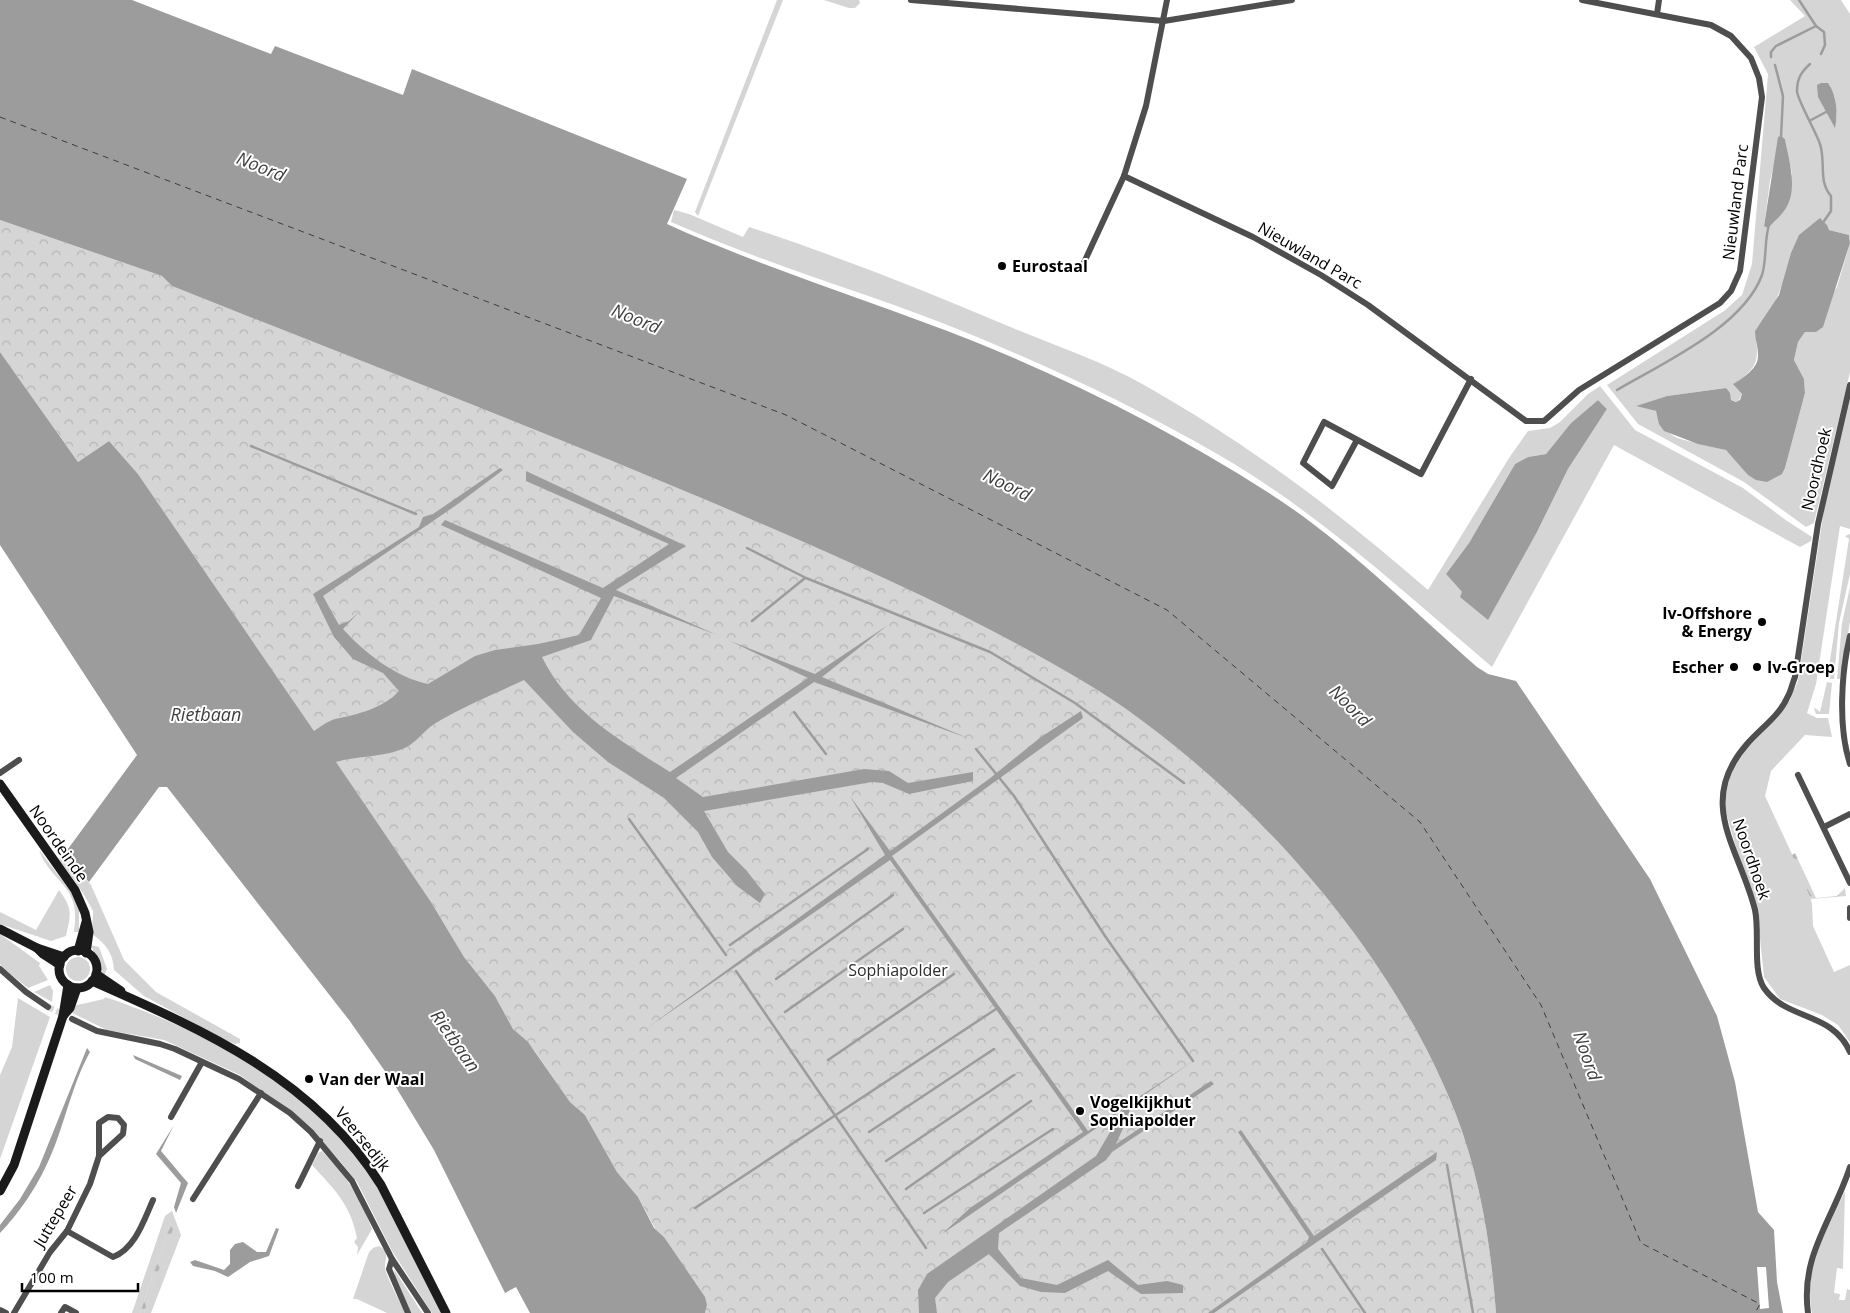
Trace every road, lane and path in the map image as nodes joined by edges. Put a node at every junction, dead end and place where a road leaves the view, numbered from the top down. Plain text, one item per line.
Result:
1 (911, 0) edge
2 (1292, 0) edge
3 (1582, 0) edge
4 (1659, 0) edge
5 (1167, 2) edge
6 (1603, 2) edge
7 (1657, 14) junction
8 (1164, 21) junction
9 (1124, 176) junction
10 (1081, 269) dead end
11 (1471, 379) junction
12 (1850, 385) edge
13 (1357, 440) junction
14 (1850, 636) edge
15 (19, 760) dead end
16 (1850, 764) edge
17 (0, 773) edge
18 (1798, 775) dead end
19 (0, 784) edge
20 (1850, 814) edge
21 (1824, 826) junction
22 (1850, 883) edge
23 (1850, 908) edge
24 (1850, 918) edge
25 (0, 929) edge
26 (82, 952) junction
27 (62, 961) junction
28 (0, 969) edge
29 (94, 978) junction
30 (73, 986) junction
31 (48, 1006) tunnel mouth
32 (68, 1018) junction
33 (1850, 1052) edge
34 (202, 1062) junction
35 (261, 1093) junction
36 (171, 1118) dead end
37 (320, 1141) junction
38 (99, 1156) junction
39 (1850, 1168) edge
40 (298, 1186) dead end
41 (0, 1191) edge
42 (193, 1199) dead end
43 (153, 1200) dead end
44 (67, 1230) junction
45 (392, 1259) junction
46 (0, 1310) edge
47 (6, 1313) edge
48 (14, 1313) edge
49 (61, 1313) edge
50 (76, 1313) edge
51 (408, 1313) edge
52 (428, 1313) edge
53 (446, 1313) edge
54 (1808, 1313) edge

1 - 8 street
2 - 8 street
3 - 6 street, Nieuwland Parc
4 - 7 street
5 - 8 street
6 - 7 street, Nieuwland Parc
7 - 11 street, Nieuwland Parc
8 - 9 street
9 - 10 street
9 - 11 street, Nieuwland Parc
11 - 13 street
12 - 33 street, Noordhoek
13 - 13 street
14 - 16 street
15 - 17 street
18 - 21 street
19 - 26 main road, Noordeinde
20 - 21 street
21 - 22 street
23 - 24 street
25 - 27 main road
26 - 27 main road
26 - 29 main road
27 - 30 main road
28 - 31 street
29 - 30 main road
29 - 53 main road, Veersedijk
30 - 32 main road
32 - 34 street
32 - 41 main road
34 - 35 street
34 - 36 street
35 - 37 street
35 - 42 street
37 - 40 street
37 - 45 street
38 - 38 street, Juttepeer
38 - 44 street, Juttepeer
39 - 54 street
43 - 44 street
44 - 48 street, Juttepeer
45 - 51 street
45 - 52 street
46 - 47 street
49 - 50 street

